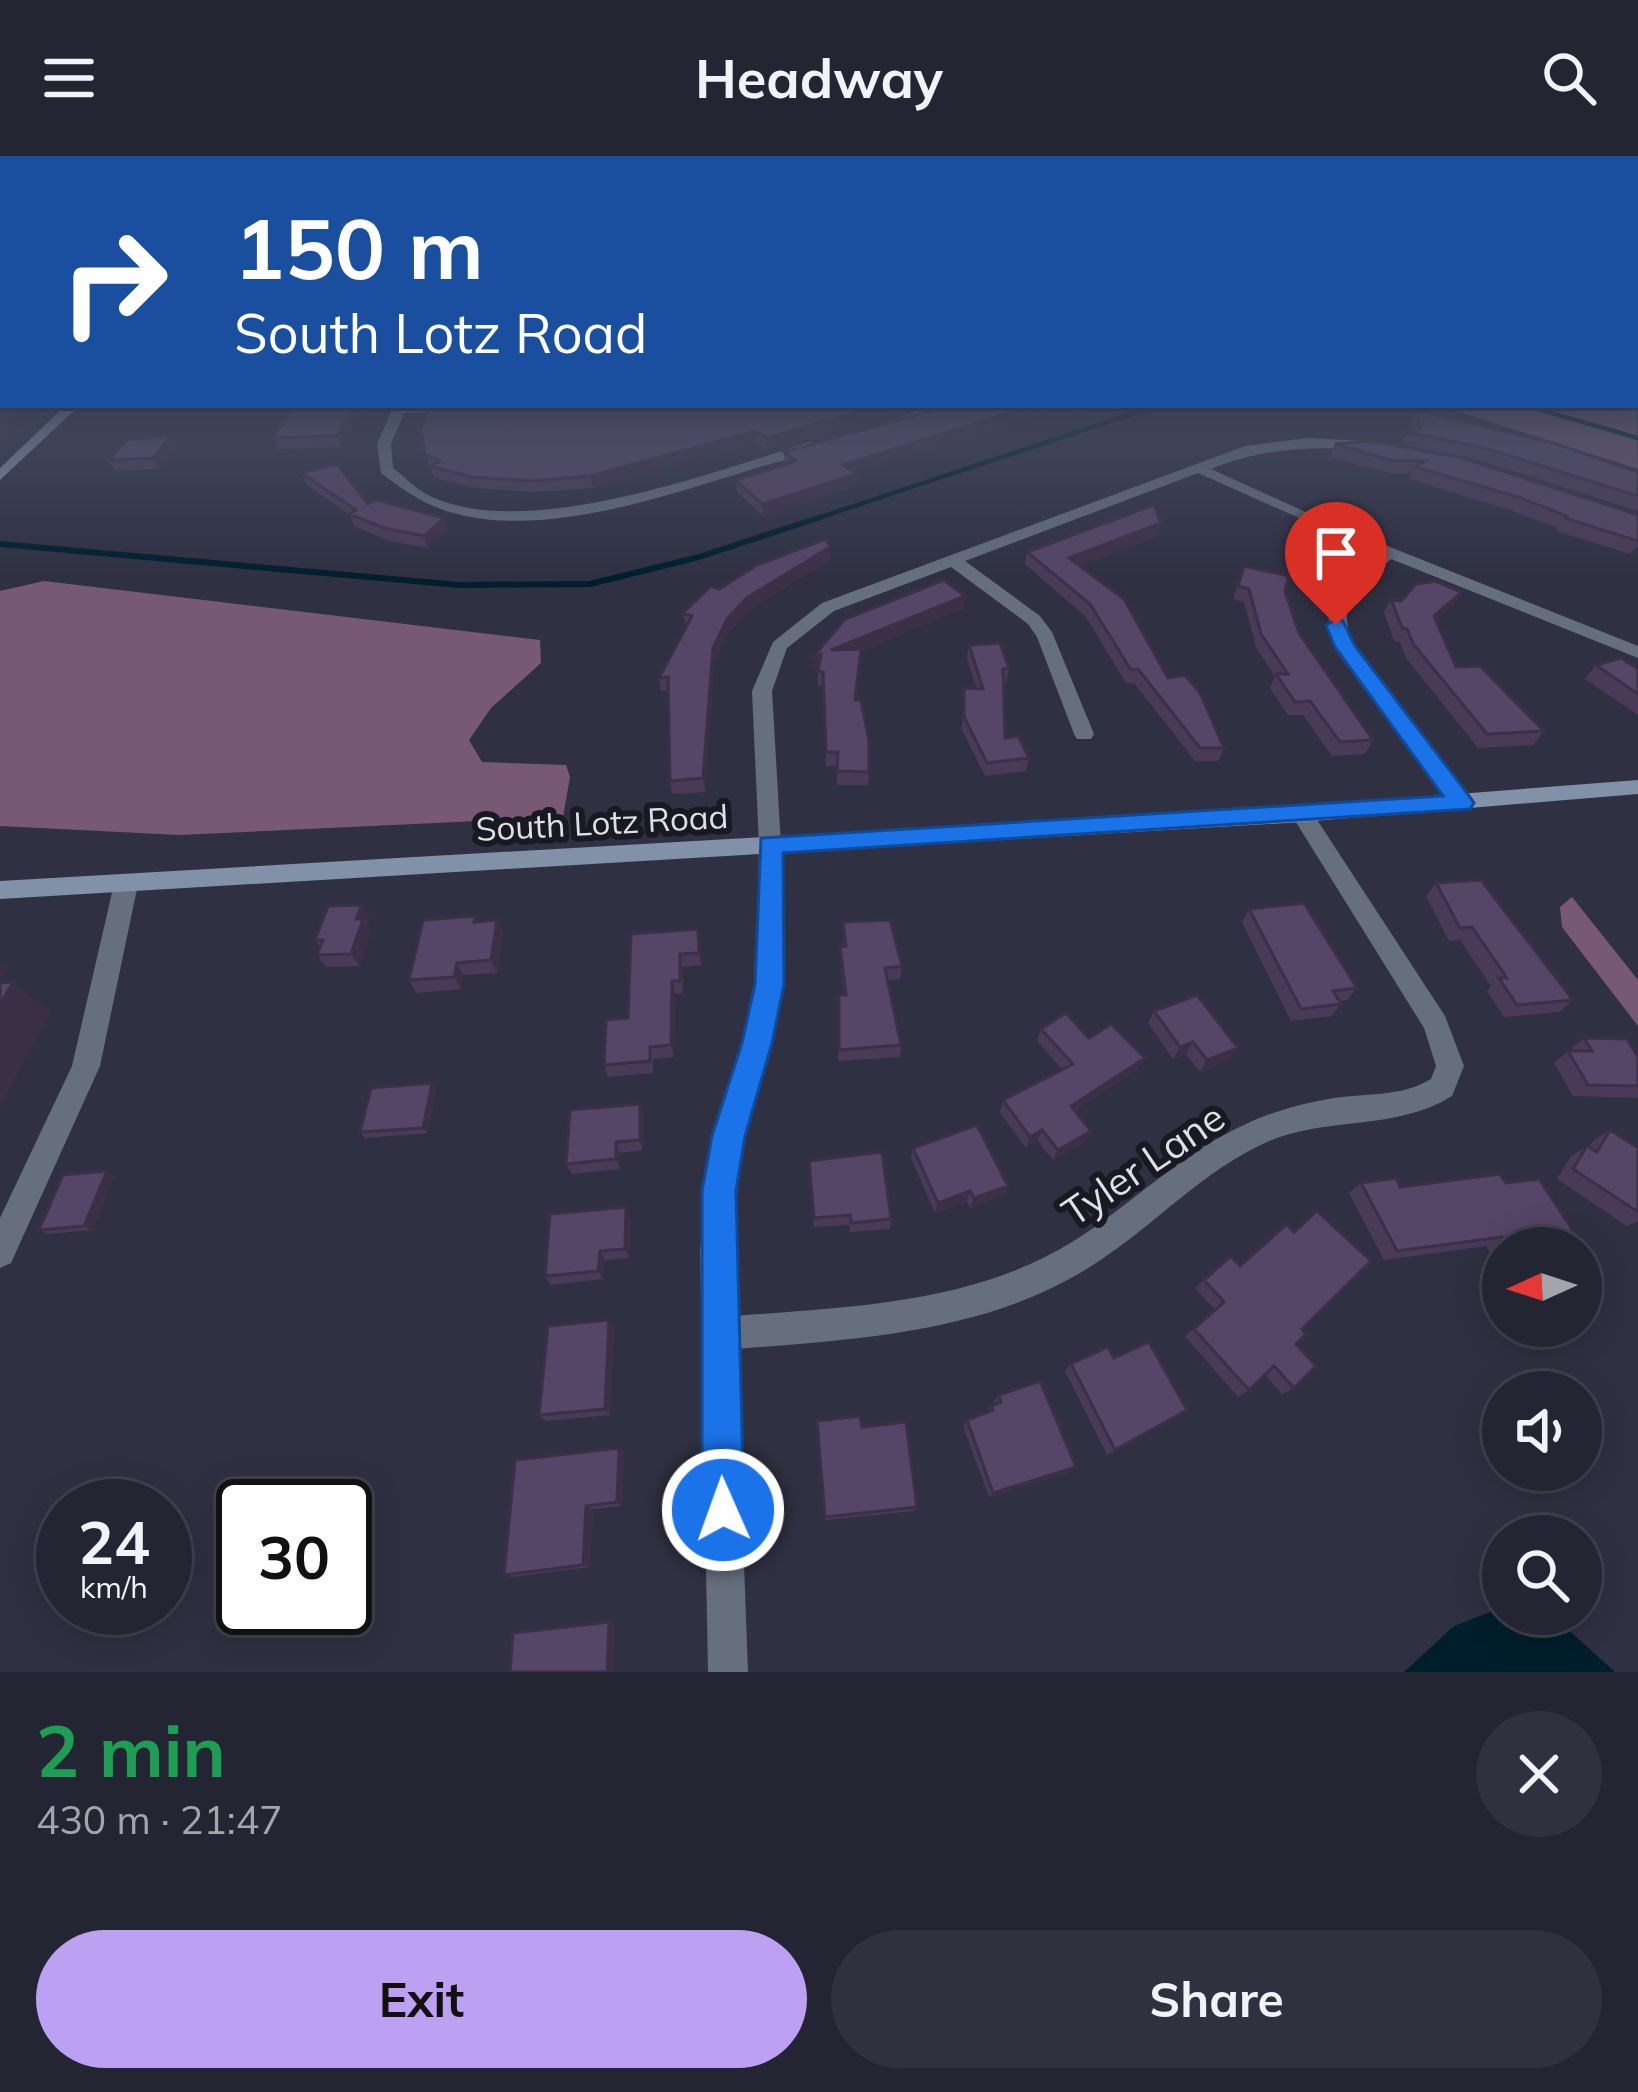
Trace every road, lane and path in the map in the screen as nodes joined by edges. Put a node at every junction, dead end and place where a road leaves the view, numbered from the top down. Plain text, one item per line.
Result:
1 (42, 436) edge
2 (389, 436) edge
3 (837, 438) edge
4 (1411, 451) edge
5 (1198, 468) junction
6 (0, 476) edge
7 (1389, 552) junction
8 (953, 560) junction
9 (1638, 652) edge
10 (1084, 734) dead end
11 (1638, 787) edge
12 (1462, 803) junction
13 (1302, 814) junction
14 (770, 845) junction
15 (126, 884) junction
16 (0, 890) edge
17 (0, 1252) edge
18 (719, 1334) junction
19 (728, 1672) edge

1 - 6 street
2 - 3 street
4 - 5 street
5 - 7 street
5 - 8 street
7 - 9 street
7 - 12 street
8 - 10 street
8 - 14 street
11 - 12 street, South Lotz Road
12 - 13 street, South Lotz Road
13 - 14 street, South Lotz Road
13 - 18 street, Tyler Lane
14 - 15 street, South Lotz Road
14 - 18 street
15 - 16 street, South Lotz Road
15 - 17 street
18 - 19 street

